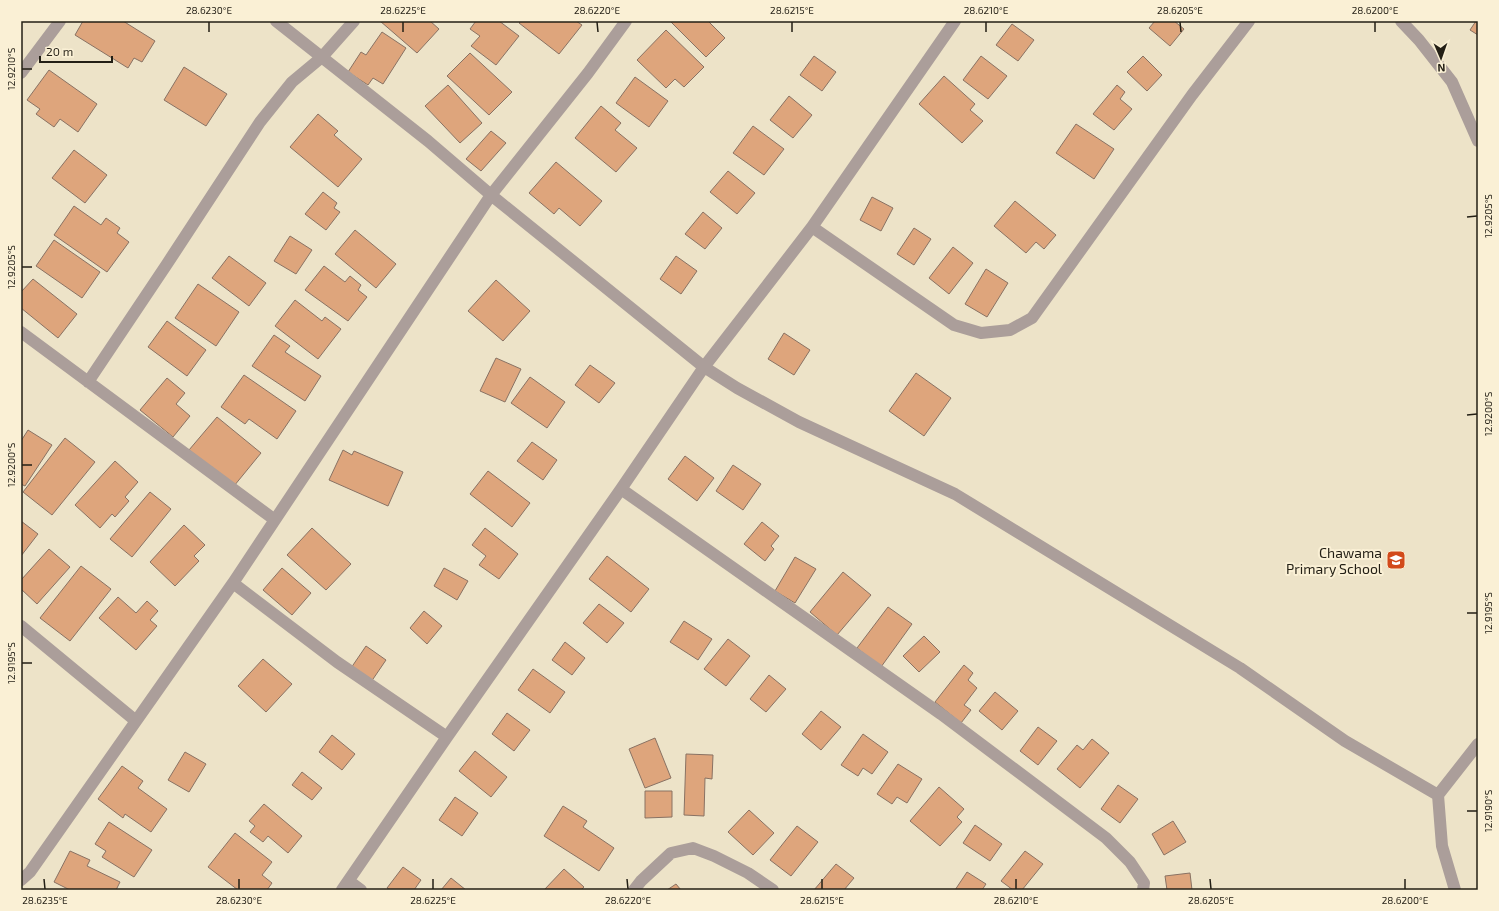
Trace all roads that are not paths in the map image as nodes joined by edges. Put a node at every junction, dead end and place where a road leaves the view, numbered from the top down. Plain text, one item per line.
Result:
1 (60, 21) edge
2 (276, 21) edge
3 (354, 21) edge
4 (626, 21) edge
5 (955, 21) edge
6 (1250, 21) edge
7 (1401, 21) edge
8 (322, 57) junction
9 (21, 73) edge
10 (1478, 141) edge
11 (491, 195) junction
12 (812, 227) junction
13 (21, 332) edge
14 (704, 367) junction
15 (88, 382) junction
16 (621, 490) junction
17 (275, 520) junction
18 (233, 583) junction
19 (21, 626) edge
20 (136, 721) junction
21 (447, 737) junction
22 (1478, 744) edge
23 (1438, 795) junction
24 (21, 880) edge
25 (346, 885) edge
26 (361, 890) edge
27 (634, 890) edge
28 (773, 890) edge
29 (1143, 890) edge
30 (1455, 890) edge

1 - 9 street
2 - 8 street
3 - 8 street
4 - 11 street
5 - 12 street
6 - 12 street
7 - 10 street
8 - 11 street
8 - 15 street
11 - 14 street
11 - 17 street
12 - 14 street
13 - 15 street
14 - 16 street
14 - 23 street
15 - 17 street
16 - 21 street
16 - 29 street
17 - 18 street
18 - 20 street
18 - 21 street
19 - 20 street
20 - 24 street
21 - 25 street
22 - 23 street
23 - 30 street
25 - 26 street
27 - 28 street

